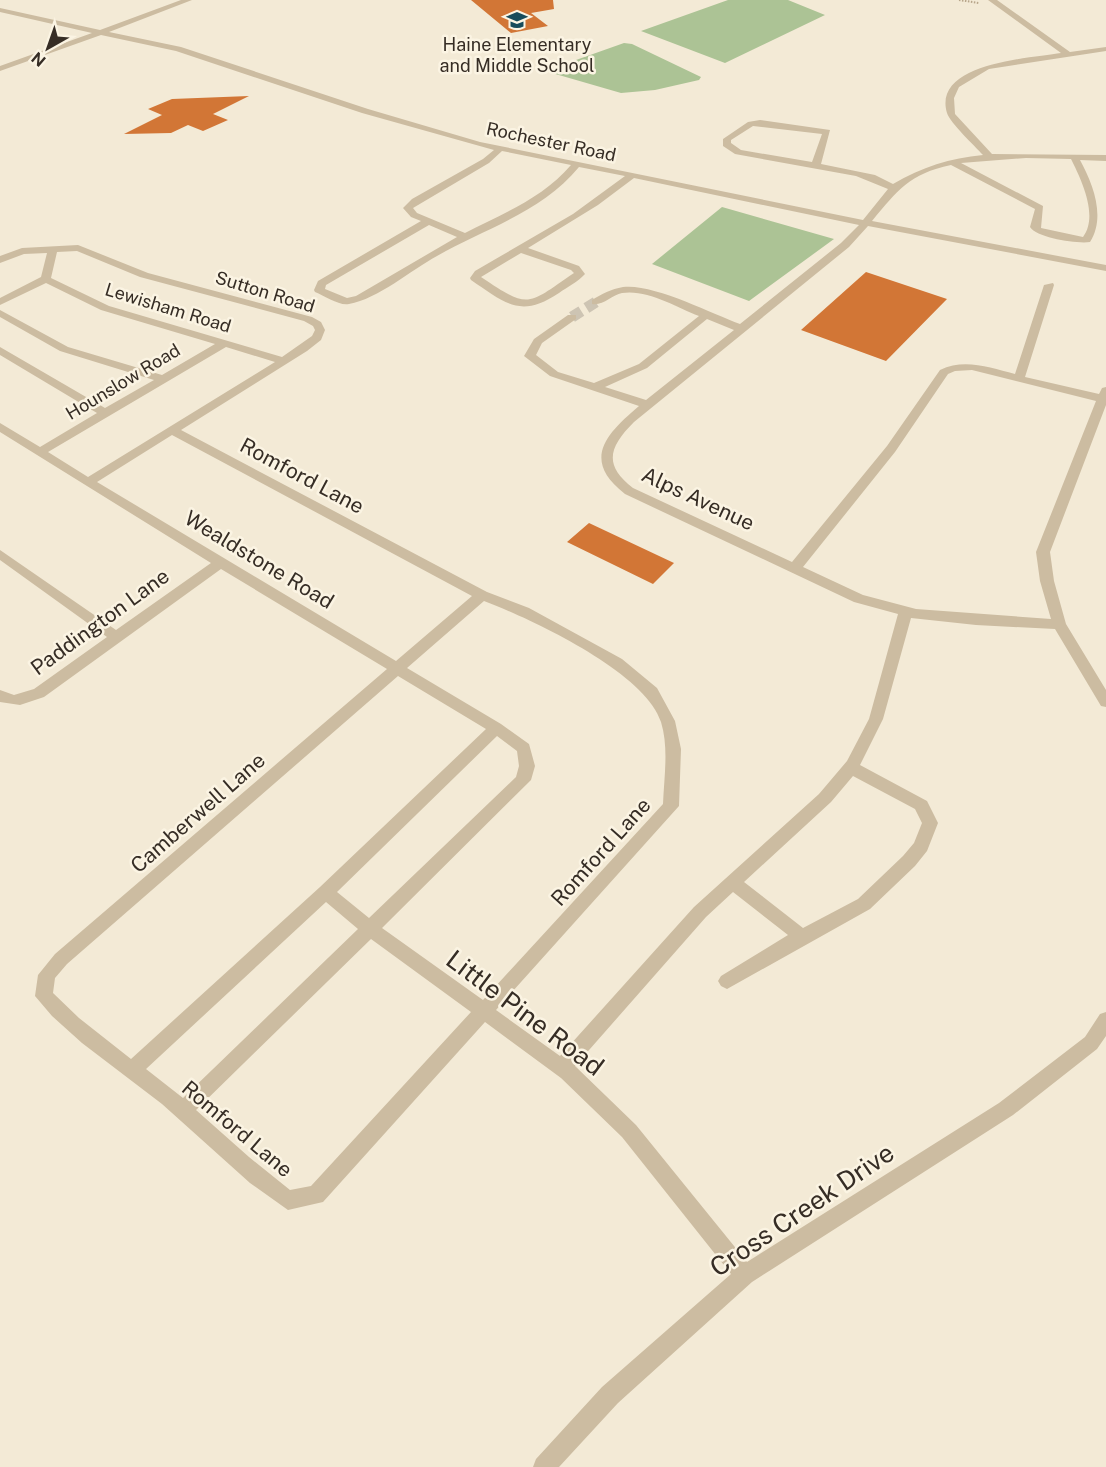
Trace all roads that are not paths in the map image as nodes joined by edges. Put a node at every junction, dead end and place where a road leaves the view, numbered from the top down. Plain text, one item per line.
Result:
1 (188, 0) edge
2 (992, 0) edge
3 (0, 10) edge
4 (98, 32) junction
5 (1106, 49) edge
6 (1067, 54) junction
7 (0, 69) edge
8 (500, 149) junction
9 (990, 157) junction
10 (1074, 157) junction
11 (1106, 158) edge
12 (952, 162) junction
13 (576, 165) junction
14 (816, 165) junction
15 (631, 176) junction
16 (894, 188) junction
17 (429, 221) junction
18 (866, 223) junction
19 (464, 236) junction
20 (53, 249) junction
21 (520, 249) junction
22 (0, 260) edge
23 (1106, 268) edge
24 (46, 279) junction
25 (1049, 285) dead end
26 (0, 302) edge
27 (596, 302) tunnel mouth
28 (0, 313) edge
29 (706, 315) junction
30 (572, 317) tunnel mouth
31 (742, 328) junction
32 (225, 343) junction
33 (0, 350) edge
34 (284, 361) junction
35 (163, 379) junction
36 (1019, 379) junction
37 (593, 388) junction
38 (1105, 394) edge
39 (648, 405) junction
40 (105, 413) junction
41 (0, 427) edge
42 (172, 430) junction
43 (39, 452) junction
44 (88, 482) junction
45 (0, 554) edge
46 (220, 563) junction
47 (795, 568) junction
48 (482, 595) junction
49 (906, 611) junction
50 (1059, 624) junction
51 (116, 637) junction
52 (396, 668) junction
53 (0, 695) edge
54 (1106, 702) edge
55 (496, 728) junction
56 (850, 768) junction
57 (732, 882) junction
58 (326, 892) junction
59 (369, 928) junction
60 (803, 937) junction
61 (727, 981) dead end
62 (484, 1012) junction
63 (1106, 1020) edge
64 (562, 1067) junction
65 (133, 1069) junction
66 (183, 1110) junction
67 (745, 1275) junction
68 (544, 1467) edge

1 - 4 street
2 - 6 street
3 - 4 street, Rochester Road
4 - 7 street
4 - 8 street, Rochester Road
5 - 6 street
6 - 9 street
8 - 13 street, Rochester Road
8 - 17 street
9 - 10 street
9 - 12 street
10 - 11 street
10 - 12 street
12 - 16 street
13 - 15 street, Rochester Road
13 - 19 street
14 - 14 street
14 - 16 street
15 - 18 street, Rochester Road
15 - 21 street
16 - 18 street, Alps Avenue
17 - 19 street
17 - 19 street
18 - 23 street, Rochester Road
18 - 31 street, Alps Avenue
20 - 22 street, Sutton Road
20 - 24 street
20 - 34 street, Sutton Road
21 - 21 street
24 - 26 street
24 - 32 street, Lewisham Road
25 - 36 street
27 - 29 street
28 - 35 street
29 - 31 street
29 - 37 street
30 - 37 street
31 - 39 street, Alps Avenue
32 - 34 street, Lewisham Road
32 - 35 street, Hounslow Road
33 - 40 street
34 - 42 street, Sutton Road
35 - 40 street, Hounslow Road
36 - 38 street
36 - 47 street
37 - 39 street
38 - 50 street
39 - 47 street, Alps Avenue
40 - 43 street, Hounslow Road
41 - 43 street, Wealdstone Road
42 - 44 street, Sutton Road
42 - 48 street, Romford Lane
43 - 44 street, Wealdstone Road
44 - 46 street, Wealdstone Road
45 - 51 street
46 - 51 street, Paddington Lane
46 - 52 street, Wealdstone Road
47 - 49 street, Alps Avenue
48 - 52 street, Camberwell Lane
48 - 62 street, Romford Lane
49 - 50 street, Alps Avenue
49 - 56 street
50 - 54 street
51 - 53 street, Paddington Lane
52 - 55 street, Wealdstone Road
52 - 65 street, Camberwell Lane
55 - 58 street
55 - 59 street, Wealdstone Road
56 - 57 street
56 - 60 street
57 - 60 street
57 - 64 street
58 - 59 street, Little Pine Road
58 - 65 street
59 - 62 street, Little Pine Road
59 - 66 street, Wealdstone Road
60 - 61 street
62 - 64 street, Little Pine Road
62 - 66 street, Romford Lane
63 - 67 street, Cross Creek Drive
64 - 67 street, Little Pine Road
65 - 66 street, Romford Lane
67 - 68 street, Cross Creek Drive

